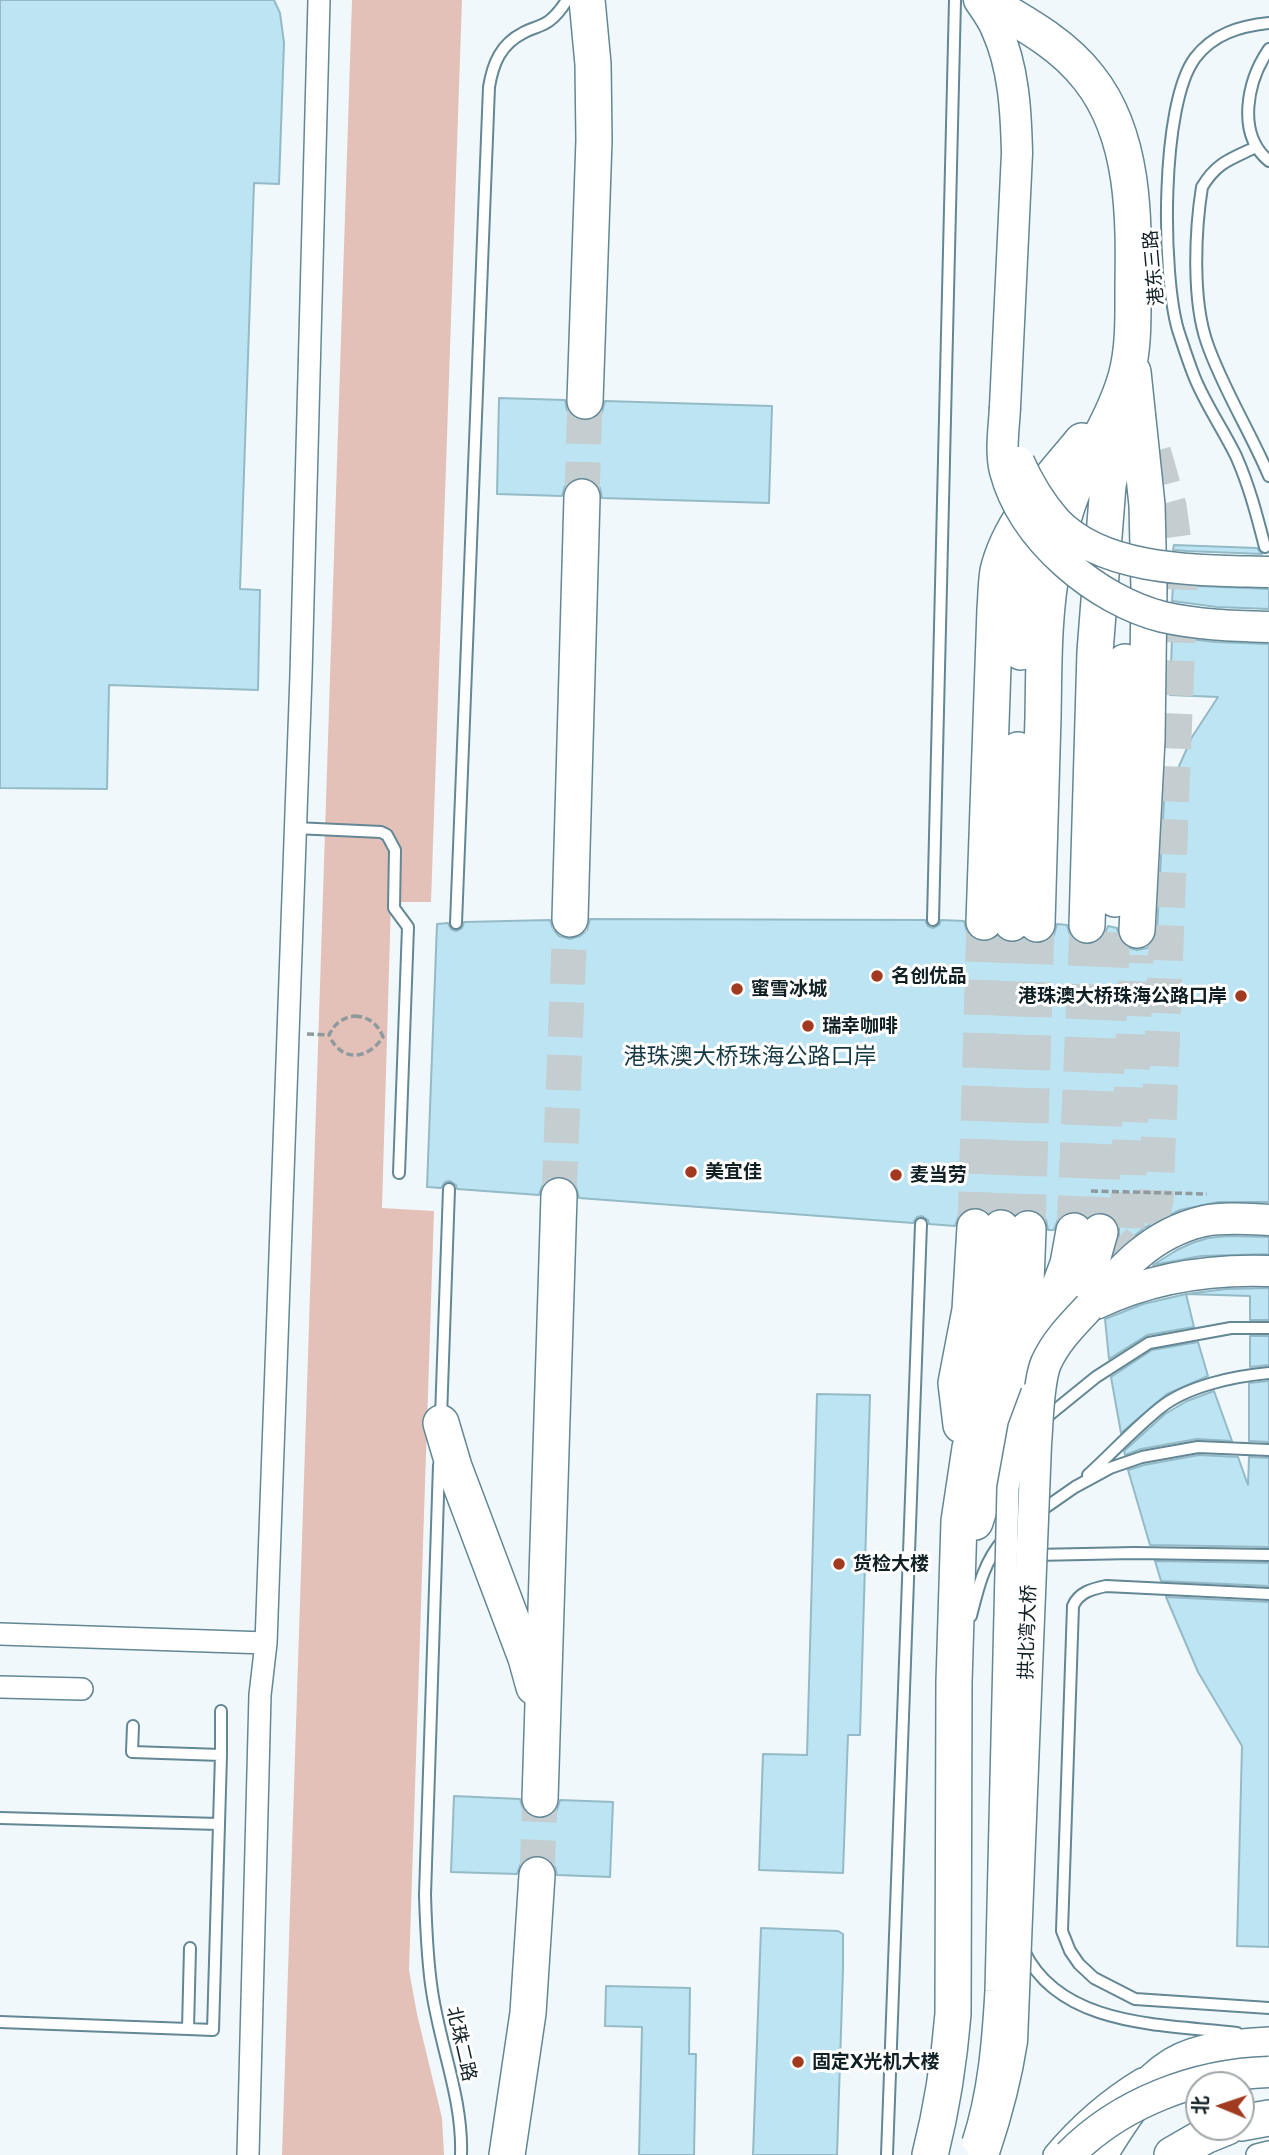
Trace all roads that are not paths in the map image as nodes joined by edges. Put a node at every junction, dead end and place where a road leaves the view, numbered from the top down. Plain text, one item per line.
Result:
1 (319, 0) edge
2 (567, 0) edge
3 (587, 0) edge
4 (956, 0) edge
5 (981, 0) edge
6 (1269, 23) edge
7 (1269, 49) edge
8 (1256, 147) junction
9 (1269, 161) edge
10 (1131, 355) junction
11 (585, 401) tunnel mouth
12 (1117, 402) junction
13 (1005, 407) junction
14 (1269, 476) edge
15 (582, 497) tunnel mouth
16 (1267, 560) edge
17 (1269, 627) edge
18 (295, 828) junction
19 (570, 919) tunnel mouth
20 (933, 920) dead end
21 (456, 923) dead end
22 (399, 1173) dead end
23 (449, 1189) dead end
24 (559, 1196) tunnel mouth
25 (1269, 1220) edge
26 (921, 1224) dead end
27 (1269, 1271) edge
28 (1079, 1321) junction
29 (1269, 1328) edge
30 (1045, 1365) junction
31 (1269, 1373) edge
32 (441, 1423) junction
33 (1008, 1448) junction
34 (1269, 1450) edge
35 (1076, 1487) junction
36 (966, 1525) junction
37 (1269, 1555) edge
38 (1269, 1594) edge
39 (975, 1599) junction
40 (0, 1634) edge
41 (266, 1643) junction
42 (954, 1682) junction
43 (0, 1687) edge
44 (82, 1689) dead end
45 (221, 1712) dead end
46 (133, 1726) dead end
47 (542, 1726) junction
48 (221, 1755) junction
49 (540, 1800) tunnel mouth
50 (0, 1818) edge
51 (219, 1824) junction
52 (537, 1875) tunnel mouth
53 (1000, 1879) junction
54 (190, 1948) dead end
55 (1269, 2008) edge
56 (0, 2022) edge
57 (188, 2029) junction
58 (1260, 2038) edge
59 (1175, 2064) junction
60 (1269, 2072) edge
61 (1196, 2141) edge
62 (1269, 2152) edge
63 (248, 2155) edge
64 (461, 2155) edge
65 (507, 2155) edge
66 (887, 2155) edge
67 (930, 2155) edge
68 (969, 2155) edge
69 (983, 2155) edge
70 (1054, 2155) edge
71 (1069, 2155) edge
72 (1099, 2155) edge
73 (1171, 2155) edge
74 (1257, 2155) edge

1 - 18 street
2 - 21 lane
3 - 11 highway
4 - 20 lane
5 - 10 highway
5 - 13 main road
6 - 16 lane, 港东三路
7 - 8 lane
8 - 9 lane
8 - 14 lane
10 - 10 highway
10 - 12 highway
12 - 12 highway
13 - 16 main road, bridge
13 - 17 main road, bridge
15 - 19 highway
18 - 22 lane
18 - 41 street
23 - 32 lane, 北珠二路
24 - 47 highway
25 - 28 main road
26 - 66 lane
27 - 28 main road, 拱北湾大桥
28 - 30 main road, 拱北湾大桥, bridge
28 - 33 highway
28 - 36 highway
29 - 33 lane
30 - 53 street, bridge
30 - 69 main road, 拱北湾大桥, bridge
31 - 35 lane
32 - 47 highway
32 - 64 lane, 北珠二路
33 - 36 highway
34 - 35 lane
35 - 39 lane
36 - 36 highway
36 - 42 highway
37 - 39 lane
38 - 55 lane
39 - 42 lane
40 - 41 street
41 - 63 street
42 - 67 highway
43 - 44 street
45 - 48 lane
46 - 48 lane
47 - 49 highway
48 - 51 lane
50 - 51 lane
51 - 57 lane
52 - 65 highway
53 - 58 lane
53 - 68 street, bridge
54 - 57 lane
56 - 57 lane
58 - 59 highway
59 - 70 street
59 - 72 highway
60 - 71 main road, bridge
61 - 73 highway
62 - 74 street

